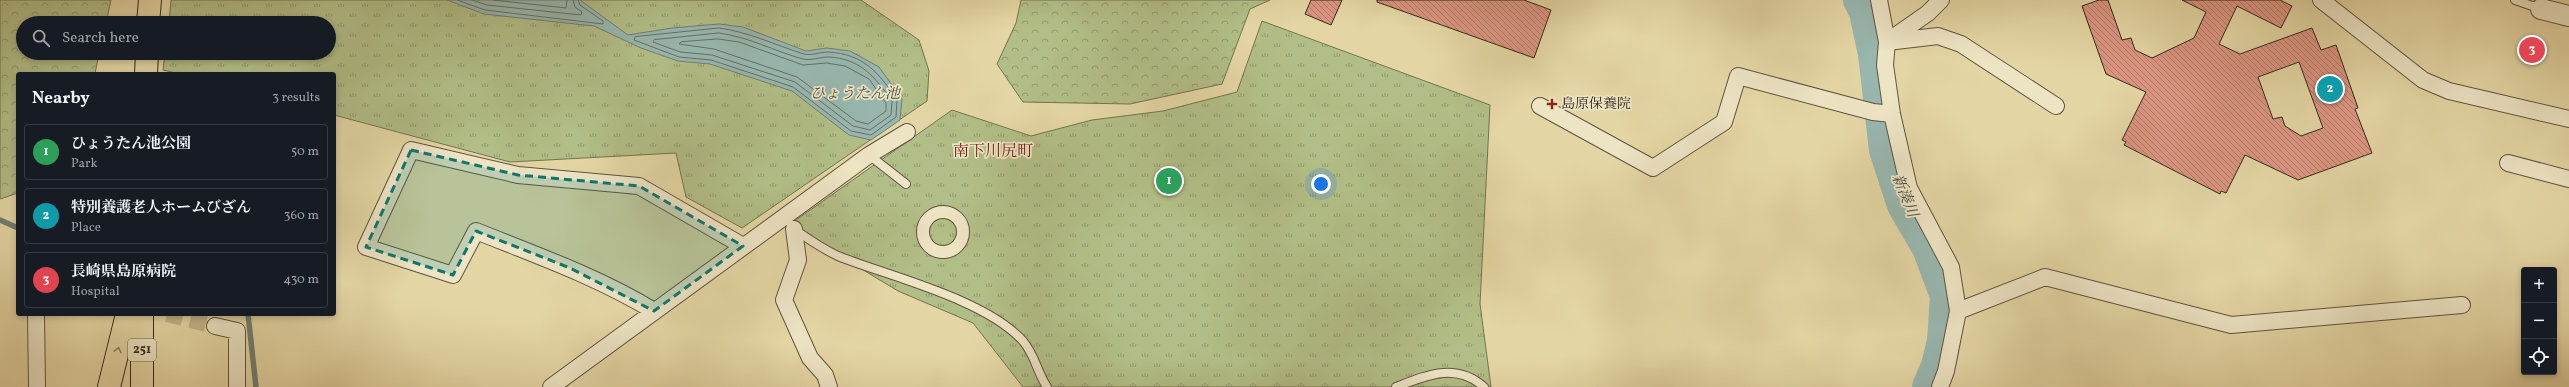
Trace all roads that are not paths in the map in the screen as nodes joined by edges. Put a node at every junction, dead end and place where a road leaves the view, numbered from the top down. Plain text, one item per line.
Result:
1 (150, 0) edge
2 (1879, 0) edge
3 (1941, 0) edge
4 (2321, 0) edge
5 (2515, 0) edge
6 (2542, 4) edge
7 (149, 16) edge
8 (2569, 16) edge
9 (1887, 42) junction
10 (147, 60) edge
11 (146, 72) edge
12 (1540, 106) dead end
13 (2056, 106) dead end
14 (1885, 113) junction
15 (2569, 119) edge
16 (907, 132) dead end
17 (869, 155) junction
18 (2508, 163) dead end
19 (2569, 179) edge
20 (906, 184) dead end
21 (780, 219) junction
22 (794, 229) junction
23 (743, 246) junction
24 (2462, 305) dead end
25 (654, 311) junction
26 (1958, 311) junction
27 (36, 316) edge
28 (127, 316) edge
29 (142, 316) edge
30 (215, 326) tunnel mouth
31 (37, 387) edge
32 (109, 387) edge
33 (142, 387) edge
34 (237, 387) edge
35 (551, 387) edge
36 (829, 387) edge
37 (1046, 387) edge
38 (1396, 387) edge
39 (1484, 387) edge
40 (1940, 387) edge

1 - 7 highway
2 - 9 street
3 - 9 street
4 - 15 street
5 - 6 lane
6 - 8 street
9 - 13 street
9 - 14 street
10 - 11 highway
12 - 14 street
14 - 26 street
16 - 17 street
17 - 20 lane
17 - 21 street
18 - 19 street
21 - 22 lane
21 - 23 street
22 - 36 street
22 - 37 lane
23 - 25 street
23 - 25 street
24 - 26 street
25 - 35 street
26 - 40 street
27 - 31 street
32 -> 28 highway
29 - 33 highway, 251
30 - 34 street
38 - 39 lane

